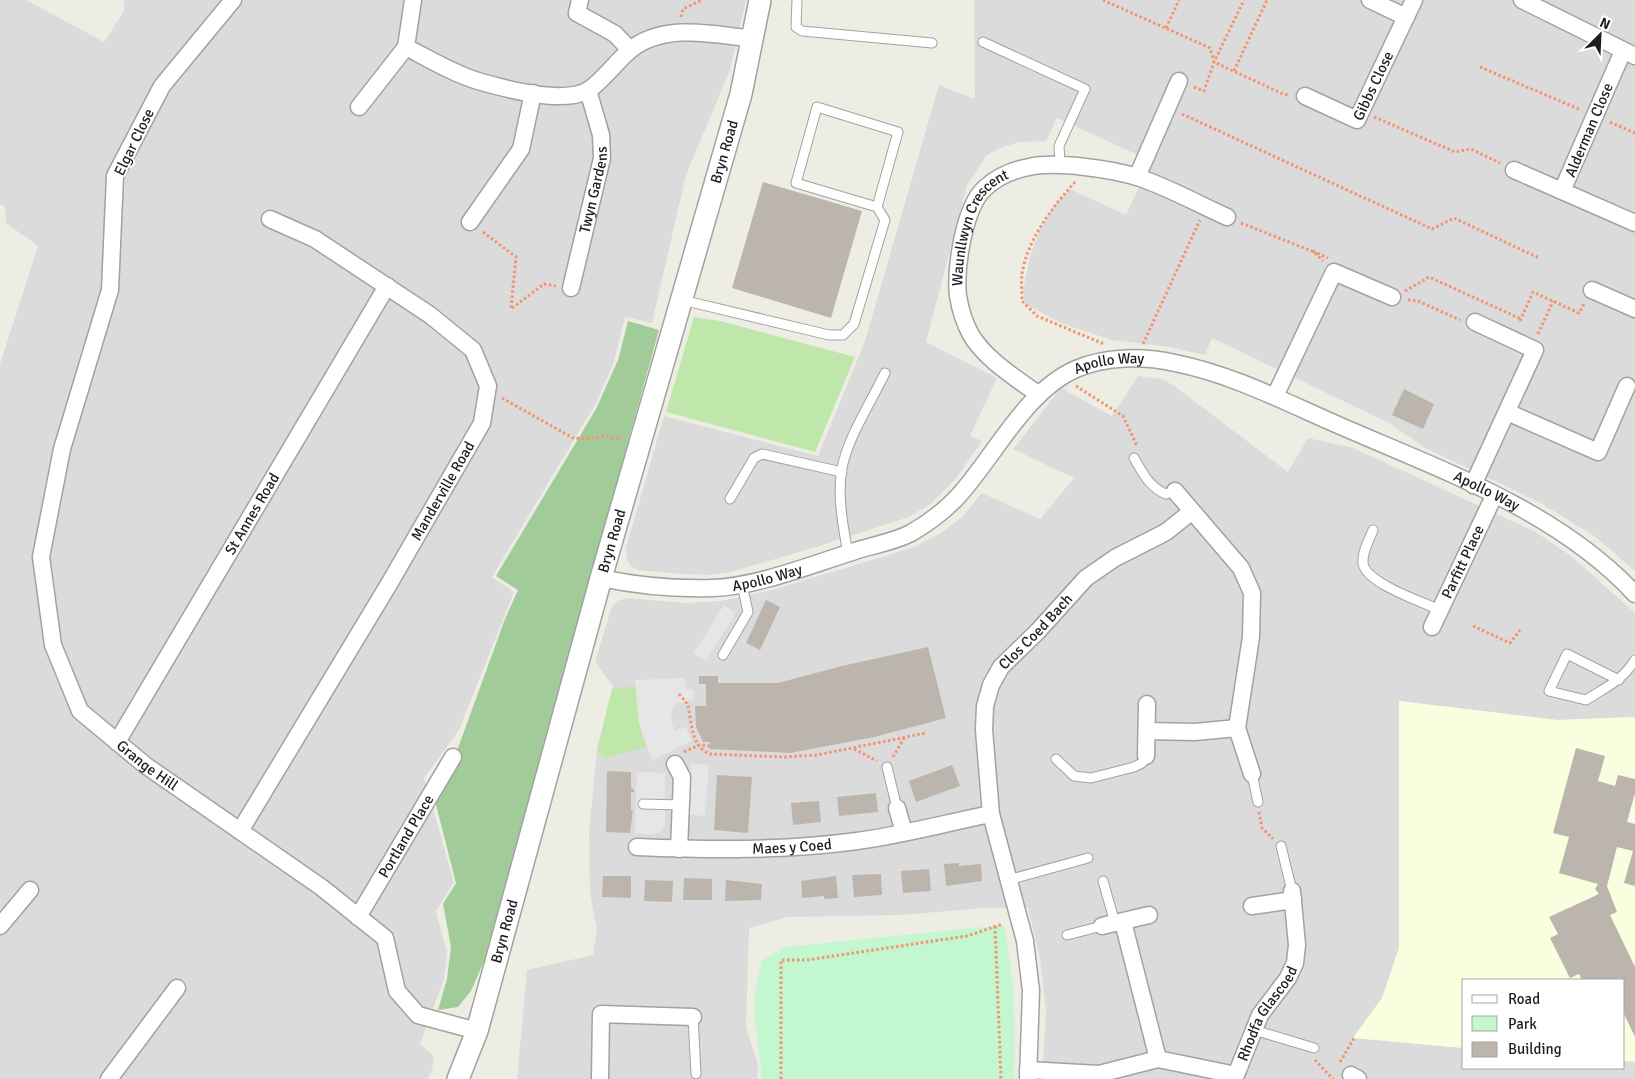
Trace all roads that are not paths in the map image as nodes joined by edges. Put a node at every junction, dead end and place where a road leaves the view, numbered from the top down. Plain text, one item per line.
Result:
1 (233, 0) edge
2 (413, 0) edge
3 (580, 0) edge
4 (760, 0) edge
5 (797, 0) edge
6 (1370, 0) edge
7 (1414, 0) edge
8 (1522, 0) edge
9 (1406, 17) junction
10 (753, 39) junction
11 (984, 42) dead end
12 (932, 43) dead end
13 (406, 47) junction
14 (630, 50) junction
15 (1629, 53) edge
16 (1179, 81) road end
17 (588, 90) junction
18 (533, 93) junction
19 (1305, 96) road end
20 (359, 108) dead end
21 (1060, 164) junction
22 (1514, 170) road end
23 (1137, 177) junction
24 (1562, 191) junction
25 (877, 207) junction
26 (1227, 217) road end
27 (270, 219) dead end
28 (470, 222) road end
29 (1635, 223) edge
30 (387, 286) junction
31 (571, 288) road end
32 (1592, 290) road end
33 (1395, 292) road end
34 (682, 300) junction
35 (1635, 309) edge
36 (1475, 322) road end
37 (85, 368) joint
38 (885, 373) dead end
39 (1627, 386) dead end
40 (1039, 395) junction
41 (1275, 396) junction
42 (1507, 412) junction
43 (1136, 461) road end
44 (842, 472) junction
45 (1474, 485) junction
46 (1175, 490) joint
47 (1494, 496) junction
48 (730, 499) dead end
49 (1191, 512) junction
50 (1373, 530) dead end
51 (848, 553) junction
52 (601, 578) junction
53 (742, 584) junction
54 (1635, 594) edge
55 (1440, 610) junction
56 (1432, 627) dead end
57 (723, 655) dead end
58 (1635, 660) edge
59 (1619, 680) junction
60 (1147, 704) dead end
61 (1237, 728) junction
62 (1147, 731) junction
63 (117, 742) junction
64 (1146, 756) joint
65 (453, 757) dead end
66 (678, 759) road end
67 (1056, 759) dead end
68 (887, 767) road end
69 (1252, 774) joint
70 (1258, 802) road end
71 (642, 804) dead end
72 (681, 805) junction
73 (897, 808) joint
74 (991, 814) junction
75 (240, 830) junction
76 (904, 832) junction
77 (1281, 846) road end
78 (637, 847) dead end
79 (679, 849) junction
80 (1088, 858) dead end
81 (1008, 880) junction
82 (1103, 880) dead end
83 (30, 890) dead end
84 (1292, 895) junction
85 (1252, 906) dead end
86 (1149, 915) dead end
87 (358, 916) junction
88 (1113, 924) junction
89 (0, 926) edge
90 (1067, 935) dead end
91 (176, 988) dead end
92 (693, 1017) joint
93 (1254, 1030) junction
94 (477, 1031) junction
95 (1314, 1048) dead end
96 (1158, 1059) junction
97 (696, 1074) dead end
98 (1028, 1074) edge
99 (1099, 1076) edge
100 (1236, 1077) edge
101 (109, 1079) edge
102 (458, 1079) edge
103 (600, 1079) edge

1 - 37 street, Elgar Close
2 - 13 street
3 - 14 street
4 - 10 street, Bryn Road
5 - 12 lane
6 - 9 street
7 - 9 street, Gibbs Close
8 - 15 street
9 - 19 street, Gibbs Close
10 - 14 street
10 - 34 street, Bryn Road
11 - 21 lane
13 - 18 street
13 - 20 street
14 - 17 street
15 - 24 street, Alderman Close
16 - 23 street
17 - 18 street
17 - 31 street, Twyn Gardens
18 - 28 street
21 - 23 street, Waunllwyn Crescent
21 - 40 street, Waunllwyn Crescent
22 - 24 street
23 - 26 street, Waunllwyn Crescent
24 - 29 street, Alderman Close
25 - 25 lane
25 - 34 lane
27 - 30 street, Manderville Road
30 - 63 street, St Annes Road
30 - 75 street, Manderville Road
32 - 35 street
33 - 41 street
34 - 52 street, Bryn Road
36 - 42 street
37 - 63 street, Grange Hill
38 - 44 lane
39 - 42 street
40 - 41 street, Apollo Way
40 - 51 street, Apollo Way
41 - 45 street, Apollo Way
42 - 45 street
43 - 46 lane
44 - 48 lane
44 - 51 lane
45 - 47 street, Apollo Way
46 - 49 street
47 - 54 street, Apollo Way
47 - 55 street, Parfitt Place
49 - 61 street
49 - 74 street, Clos Coed Bach
50 - 55 lane
51 - 53 street, Apollo Way
52 - 53 street, Apollo Way
52 - 94 street, Bryn Road
53 - 57 lane
55 - 56 street, Parfitt Place
58 - 59 lane
59 - 59 lane
60 - 62 street
61 - 62 street
61 - 69 street
62 - 64 street
63 - 75 street, Grange Hill
64 - 67 lane
65 - 87 street, Portland Place
66 - 72 street
68 - 73 lane
69 - 70 lane
71 - 72 lane
72 - 79 street
73 - 76 street
74 - 76 street, Maes y Coed
74 - 81 street, Clos Coed Bach
75 - 87 street, Grange Hill
76 - 79 street, Maes y Coed
77 - 84 lane
78 - 79 street, Maes y Coed
80 - 81 lane
81 - 98 street, Clos Coed Bach
82 - 88 lane
83 - 89 street
84 - 85 street
84 - 93 street, Rhodfa Glascoed
86 - 88 street
87 - 94 street, Grange Hill
88 - 90 lane
88 - 96 street
91 - 101 street
92 - 97 lane
92 - 103 street
93 - 95 lane
93 - 100 street, Rhodfa Glascoed
94 - 102 street, Bryn Road
96 - 99 street, Rhodfa Glascoed
96 - 100 street, Rhodfa Glascoed
98 - 99 street, Rhodfa Glascoed

